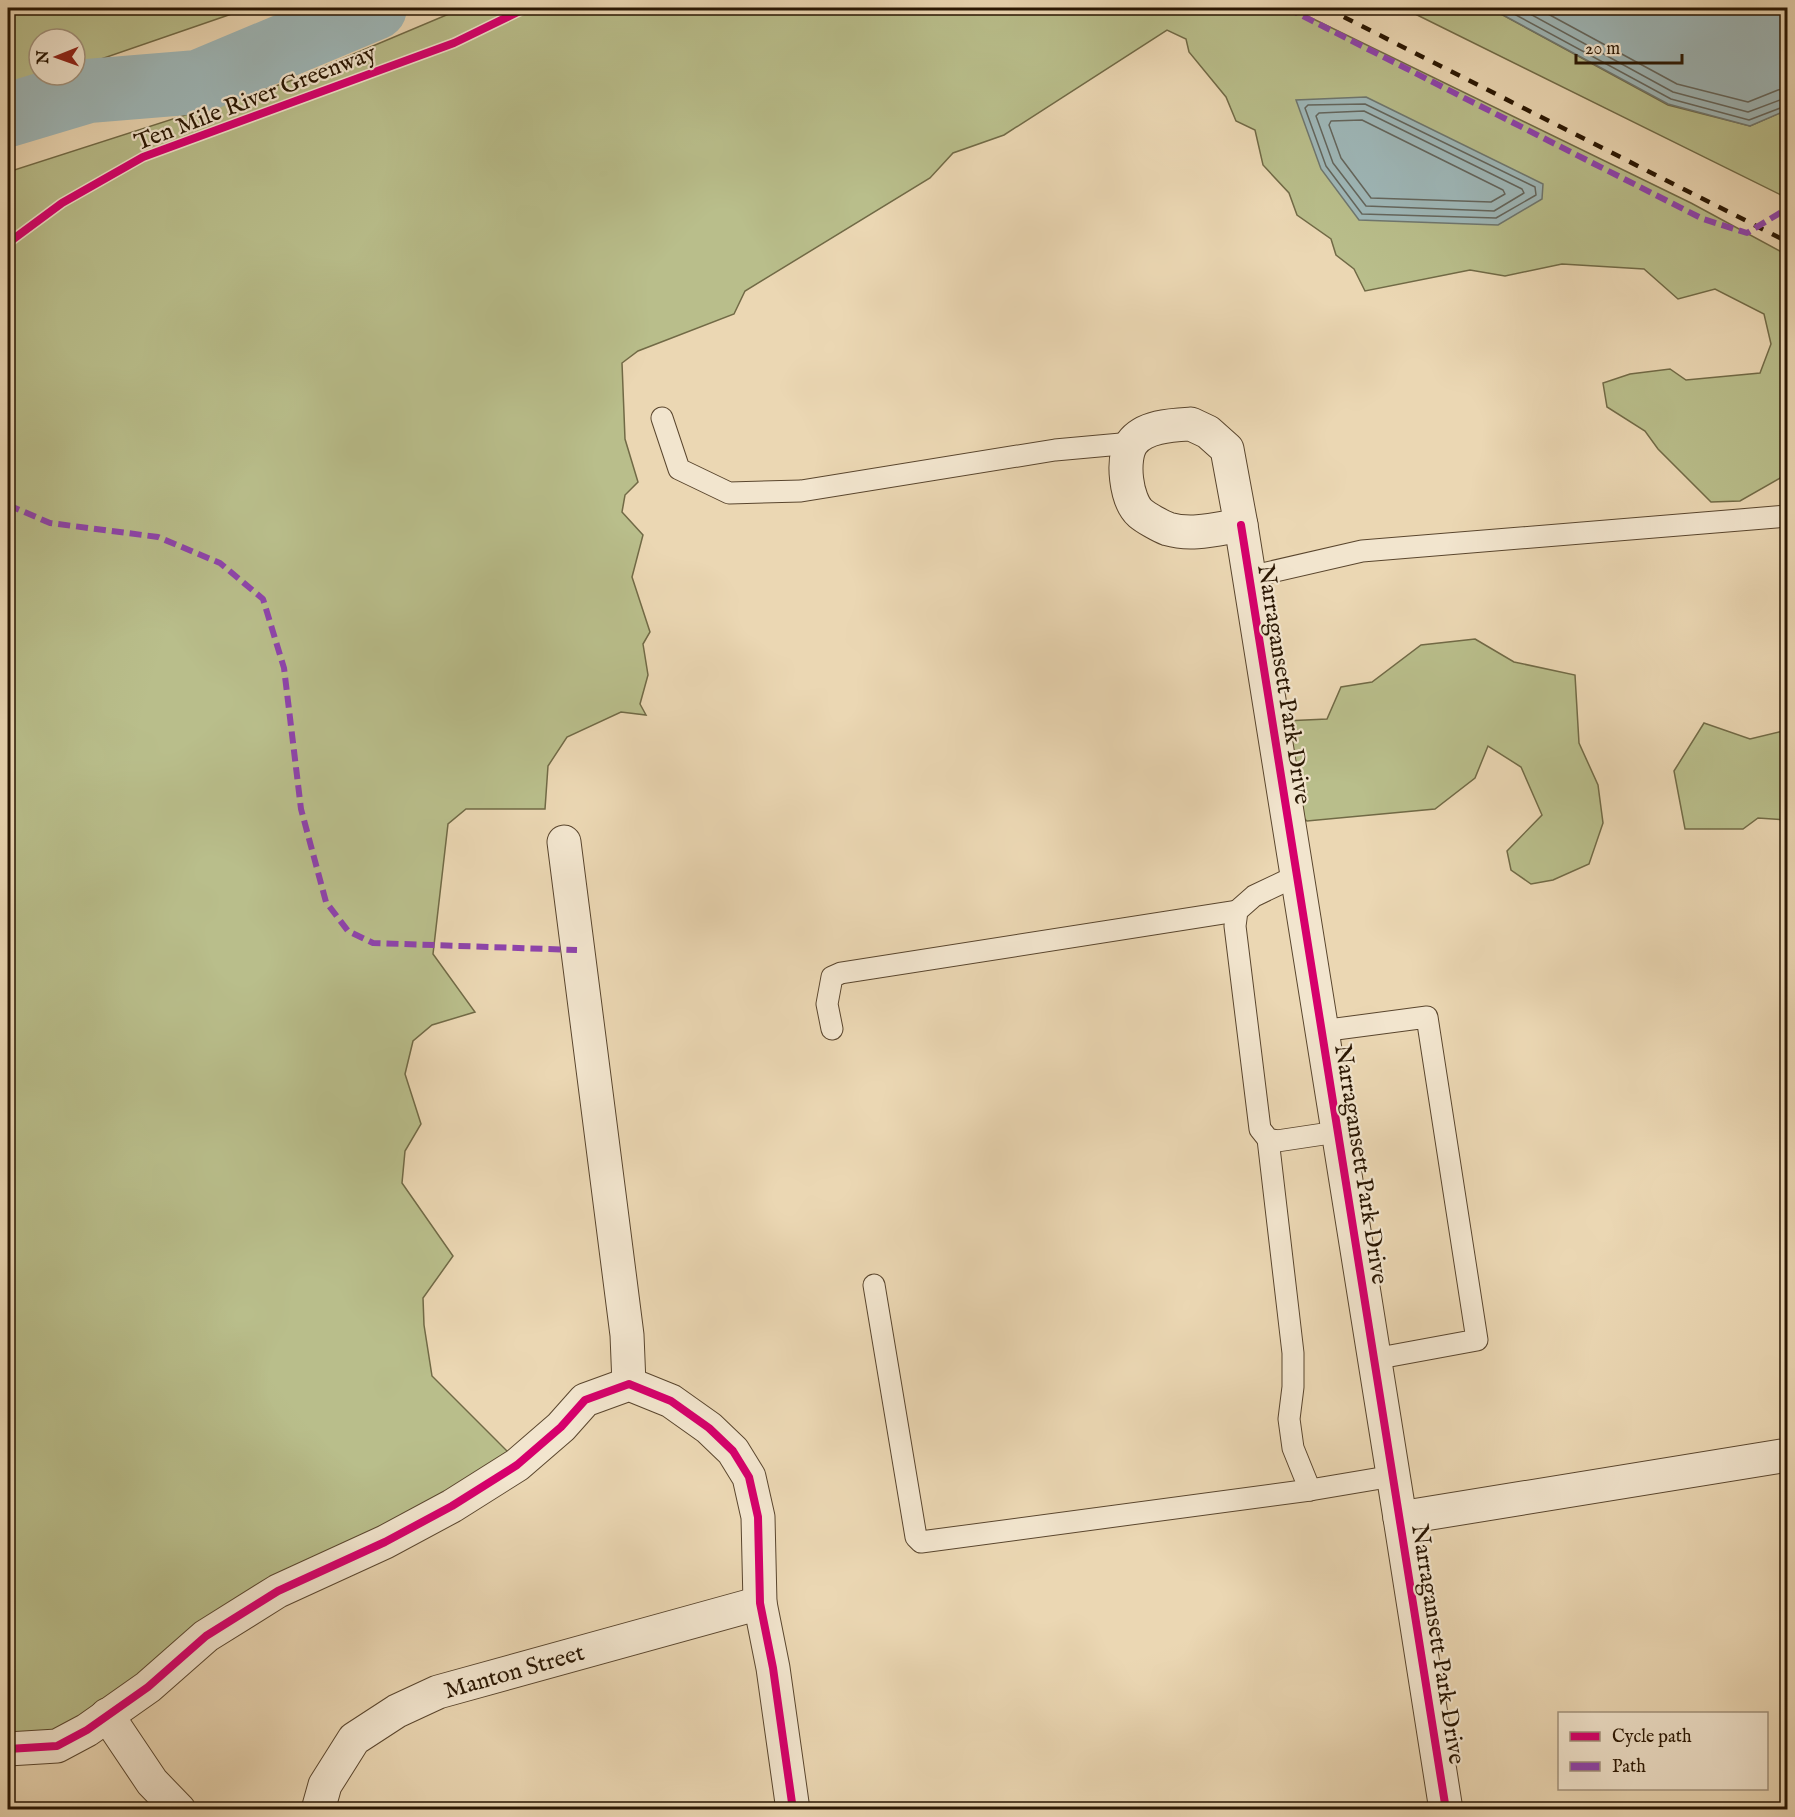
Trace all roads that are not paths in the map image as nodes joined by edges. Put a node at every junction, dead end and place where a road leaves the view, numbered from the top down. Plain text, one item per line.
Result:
1 (662, 418) dead end
2 (1132, 443) junction
3 (1788, 516) edge
4 (1240, 525) junction
5 (1249, 577) junction
6 (564, 842) dead end
7 (1296, 876) junction
8 (1237, 911) junction
9 (832, 1029) dead end
10 (1321, 1031) junction
11 (1337, 1132) junction
12 (1268, 1139) junction
13 (874, 1285) dead end
14 (1374, 1359) junction
15 (629, 1384) junction
16 (1788, 1455) edge
17 (1393, 1476) junction
18 (1310, 1490) junction
19 (1400, 1518) junction
20 (760, 1603) junction
21 (107, 1715) junction
22 (8, 1749) edge
23 (179, 1809) edge
24 (318, 1809) edge
25 (793, 1809) edge
26 (1446, 1809) edge

1 - 2 lane
2 - 4 street
2 - 4 street, Narragansett Park Drive
3 - 5 lane
4 - 5 street, Narragansett Park Drive
5 - 7 street, Narragansett Park Drive
6 - 15 street
7 - 8 lane
7 - 10 street, Narragansett Park Drive
8 - 9 lane
8 - 12 lane
10 - 11 street, Narragansett Park Drive
10 - 14 lane
11 - 12 lane
11 - 14 street, Narragansett Park Drive
12 - 18 lane
13 - 18 lane
14 - 17 street, Narragansett Park Drive
15 - 20 street
15 - 21 street
16 - 19 street, Narragansett Park Drive
17 - 18 lane
17 - 19 street, Narragansett Park Drive
19 - 26 street, Narragansett Park Drive
20 - 24 street, Manton Street
20 - 25 street
21 - 22 street
21 - 23 street

